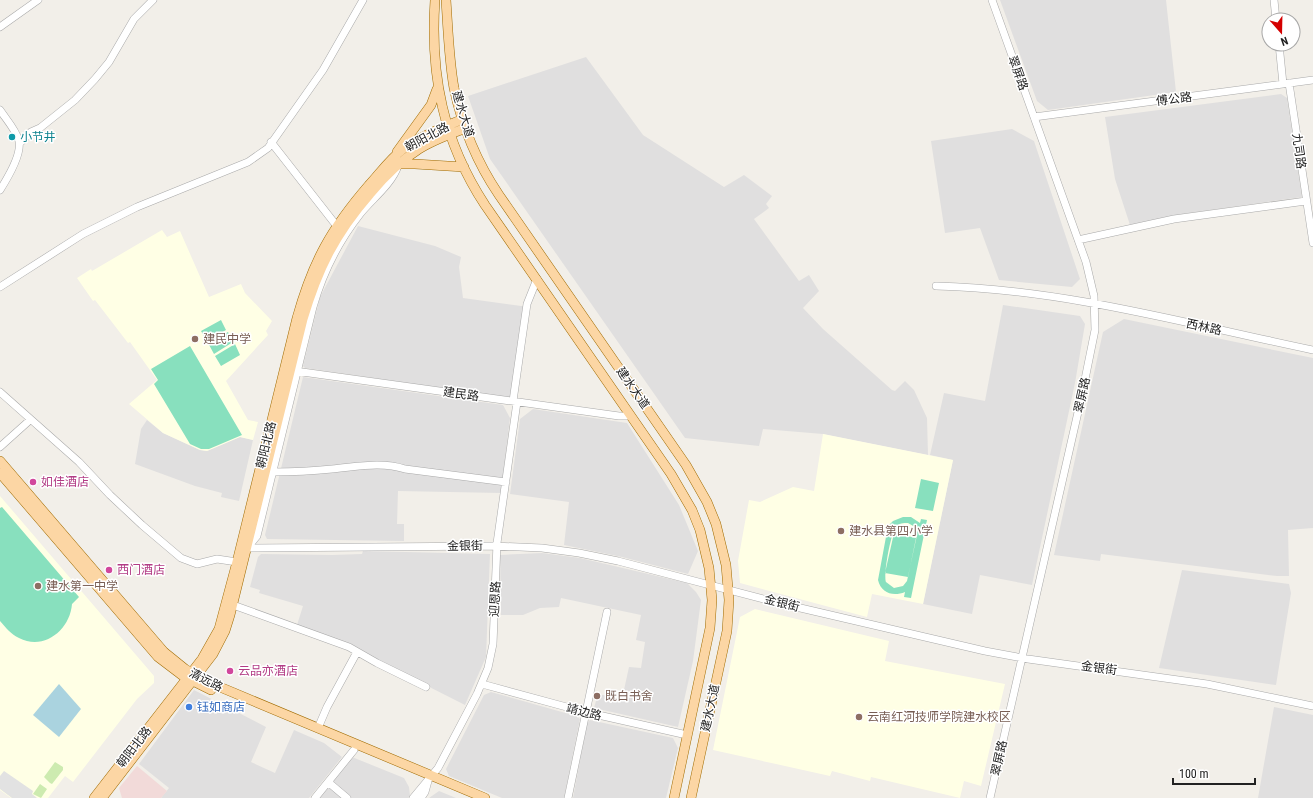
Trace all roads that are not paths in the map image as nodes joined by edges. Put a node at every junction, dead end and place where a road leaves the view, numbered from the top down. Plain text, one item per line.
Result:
1 (38, 0) edge
2 (153, 0) edge
3 (363, 0) edge
4 (435, 0) edge
5 (446, 0) edge
6 (992, 0) edge
7 (1274, 0) edge
8 (1275, 12) edge
9 (0, 27) edge
10 (1280, 52) edge
11 (1313, 80) edge
12 (1286, 84) junction
13 (437, 87) junction
14 (0, 110) edge
15 (1034, 117) junction
16 (464, 124) junction
17 (449, 130) junction
18 (271, 142) junction
19 (20, 143) junction
20 (397, 160) junction
21 (464, 167) junction
22 (0, 190) edge
23 (1306, 201) junction
24 (336, 225) junction
25 (1078, 240) junction
26 (1313, 244) edge
27 (537, 279) junction
28 (0, 286) edge
29 (936, 286) dead end
30 (1094, 304) junction
31 (1313, 350) edge
32 (295, 371) junction
33 (0, 392) edge
34 (515, 402) junction
35 (631, 416) junction
36 (30, 420) junction
37 (0, 447) edge
38 (0, 461) edge
39 (273, 472) junction
40 (0, 473) edge
41 (506, 482) junction
42 (497, 546) junction
43 (247, 548) junction
44 (237, 562) junction
45 (711, 585) junction
46 (729, 590) junction
47 (233, 605) junction
48 (607, 612) dead end
49 (357, 652) junction
50 (1021, 658) junction
51 (192, 677) junction
52 (482, 684) junction
53 (426, 687) dead end
54 (1313, 706) edge
55 (585, 712) junction
56 (318, 728) junction
57 (686, 735) junction
58 (354, 750) junction
59 (430, 778) junction
60 (328, 782) junction
61 (102, 796) edge
62 (315, 798) edge
63 (347, 798) edge
64 (413, 798) edge
65 (421, 798) edge
66 (470, 798) edge
67 (485, 798) edge
68 (568, 798) edge
69 (674, 798) edge
70 (691, 798) edge
71 (990, 798) edge

1 - 9 street
2 - 19 street
3 - 18 street
4 - 13 main road, 建水大道
5 - 16 main road, 建水大道
6 - 15 street, 翠屏路
7 - 8 street
10 - 12 street, 九司路
11 - 12 street, 傅公路
12 - 15 street, 傅公路
12 - 23 street, 九司路
13 - 17 main road, 建水大道
13 - 20 main road
14 - 19 street
15 - 25 street, 翠屏路
16 - 17 main road, 朝阳北路
16 - 46 main road, 建水大道
17 - 20 main road, 朝阳北路
17 - 21 main road, 建水大道
18 - 24 street
18 - 28 street
19 - 22 street
20 - 21 main road
20 - 24 main road, 朝阳北路
20 - 32 main road, 朝阳北路
21 - 27 main road, 建水大道
23 - 25 street
23 - 26 street, 九司路
24 - 44 main road, 朝阳北路
25 - 30 street, 翠屏路
27 - 34 street, 迎恩路
27 - 35 main road, 建水大道
29 - 30 street, 西林路
30 - 31 street, 西林路
30 - 50 street, 翠屏路
32 - 34 street, 建民路
32 - 39 street
32 - 43 main road, 朝阳北路
33 - 36 street
34 - 35 street, 建民路
34 - 41 street, 迎恩路
35 - 45 main road, 建水大道
36 - 37 street
36 - 44 street
38 - 51 main road, 清远路
39 - 41 street
39 - 43 street
40 - 51 main road, 清远路
41 - 42 street, 迎恩路
42 - 43 street, 金银街
42 - 45 street, 金银街
42 - 52 street, 迎恩路
43 - 47 main road, 朝阳北路
44 - 51 main road, 朝阳北路
45 - 46 street, 金银街
45 - 57 main road, 建水大道
46 - 50 street, 金银街
46 - 70 main road, 建水大道
47 - 49 street
47 - 51 main road, 朝阳北路
48 - 55 street
49 - 53 street
49 - 56 street
50 - 54 street, 金银街
50 - 71 street, 翠屏路
51 - 56 main road, 清远路
51 - 58 main road, 清远路
51 - 61 main road, 朝阳北路
52 - 55 street, 靖边路
52 - 59 street, 迎恩路
55 - 57 street, 靖边路
55 - 68 street
56 - 59 main road, 清远路
57 - 69 main road, 建水大道
58 - 59 main road, 清远路
58 - 60 street
59 - 64 street, 迎恩路
59 - 65 street, 迎恩路
59 - 66 main road, 清远路
59 - 67 main road, 清远路
60 - 62 street
60 - 63 street

